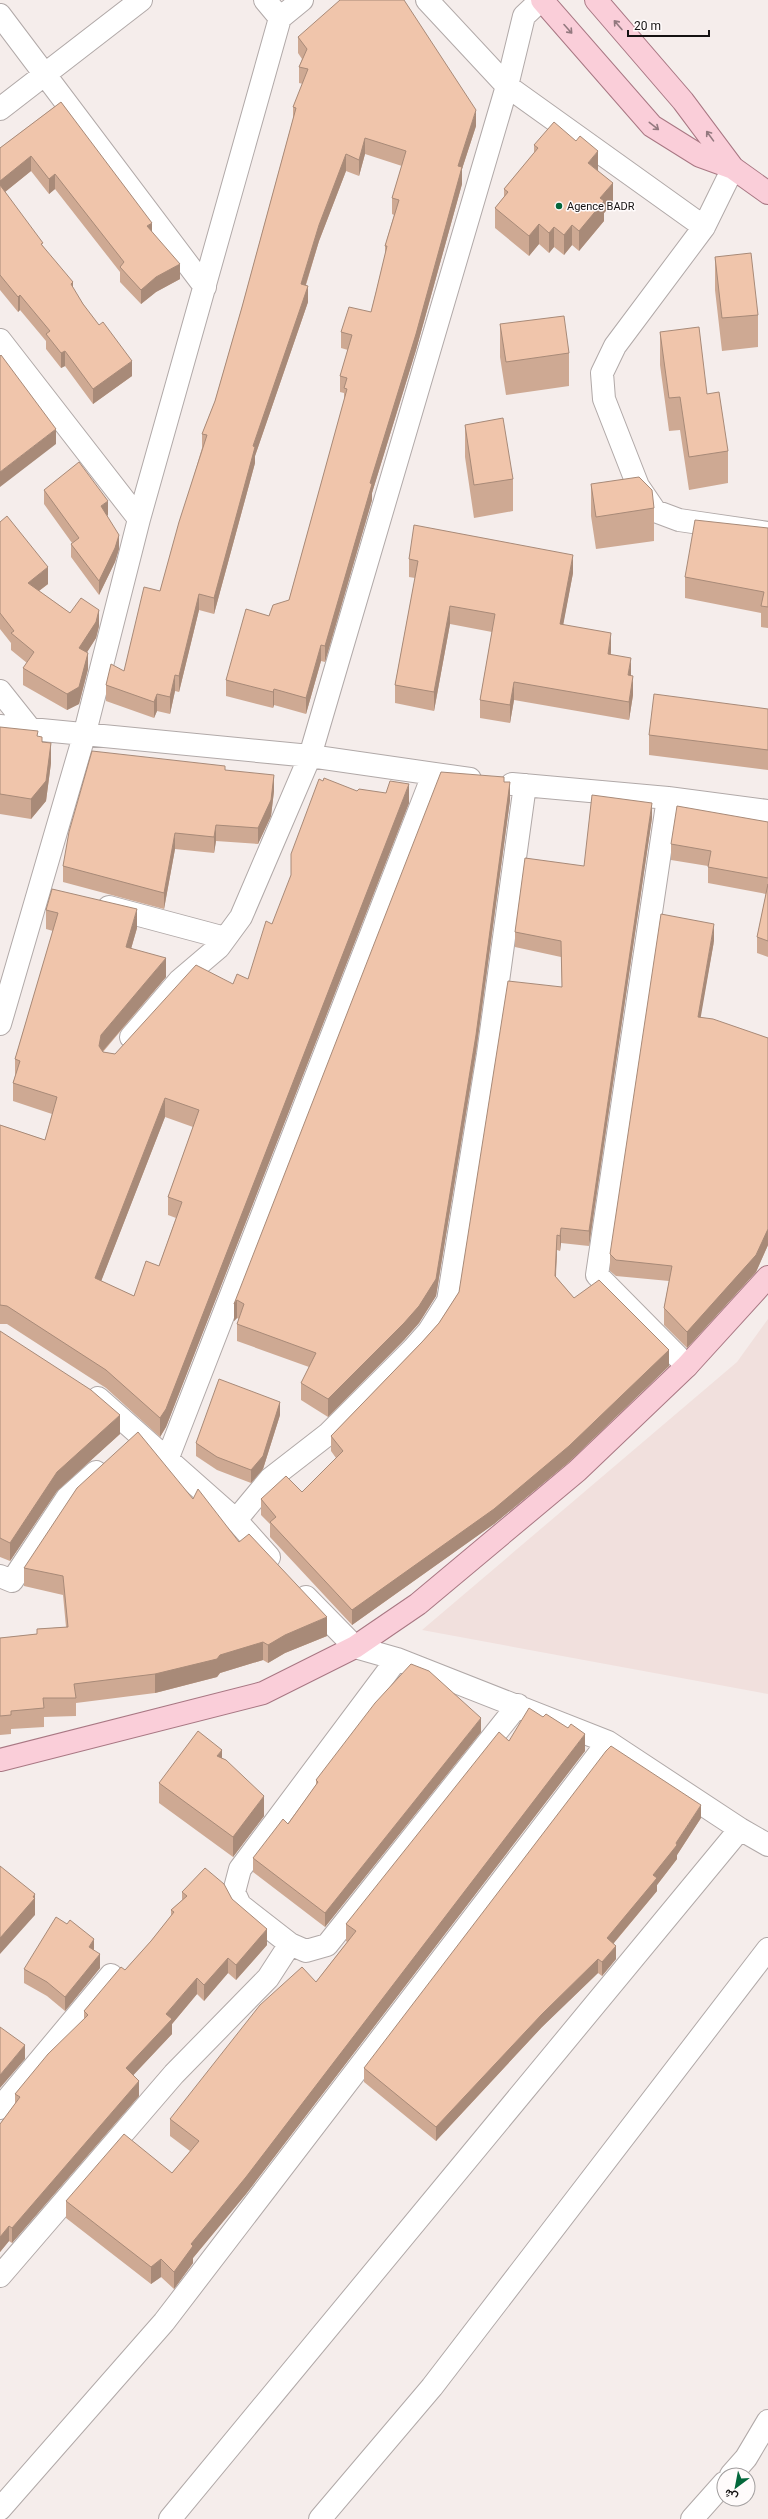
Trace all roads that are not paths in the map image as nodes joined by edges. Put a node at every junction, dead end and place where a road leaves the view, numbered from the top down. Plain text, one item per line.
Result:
1 (141, 0) edge
2 (265, 0) edge
3 (302, 0) edge
4 (427, 0) edge
5 (541, 0) edge
6 (596, 0) edge
7 (0, 15) edge
8 (280, 18) junction
9 (45, 74) junction
10 (507, 86) junction
11 (0, 109) edge
12 (733, 168) junction
13 (768, 193) edge
14 (704, 227) junction
15 (205, 287) junction
16 (0, 340) edge
17 (139, 519) junction
18 (768, 533) edge
19 (0, 691) edge
20 (0, 726) edge
21 (31, 730) junction
22 (84, 736) junction
23 (310, 756) junction
24 (433, 775) junction
25 (525, 785) junction
26 (668, 798) junction
27 (768, 811) edge
28 (40, 889) junction
29 (62, 895) edge
30 (92, 902) edge
31 (225, 938) junction
32 (0, 1024) edge
33 (120, 1050) edge
34 (768, 1277) edge
35 (687, 1366) junction
36 (79, 1386) edge
37 (138, 1434) junction
38 (167, 1460) junction
39 (236, 1520) junction
40 (0, 1576) edge
41 (355, 1647) junction
42 (397, 1659) junction
43 (518, 1705) junction
44 (608, 1742) junction
45 (0, 1760) edge
46 (740, 1829) junction
47 (768, 1845) edge
48 (290, 1944) junction
49 (768, 1948) edge
50 (111, 1976) edge
51 (0, 2108) edge
52 (0, 2276) edge
53 (768, 2421) edge
54 (738, 2467) edge
55 (716, 2492) edge
56 (0, 2509) edge
57 (182, 2515) edge
58 (320, 2519) edge
59 (692, 2519) edge

1 - 9 street
2 - 8 street
3 - 8 street
4 - 10 street
5 - 10 street
5 -> 12 main road
12 -> 6 main road
7 - 9 street
8 - 15 street
9 - 11 street
9 - 15 street
10 - 14 street
10 - 23 street
12 - 13 main road
12 - 14 street
14 - 18 street
15 - 17 street
16 - 17 street
17 - 22 street
19 - 21 street
20 - 21 street
21 - 22 street
22 - 23 street
22 - 28 street
23 - 24 street
23 - 31 street
24 - 25 street
24 - 38 street
25 - 26 street
25 - 39 street
26 - 27 street
26 - 35 street
28 - 29 street
28 - 32 street
30 - 31 street
31 - 33 street
34 - 35 main road
35 - 41 main road
36 - 37 street
37 - 38 street
37 - 40 street
38 - 39 street
39 - 41 street
41 - 42 street
41 - 45 main road
42 - 43 street
42 - 48 street
43 - 44 street
43 - 48 street
44 - 46 street
44 - 56 street
46 - 47 street
46 - 57 street
48 - 52 street
49 - 58 street
50 - 51 street
53 - 54 street
55 - 59 street

